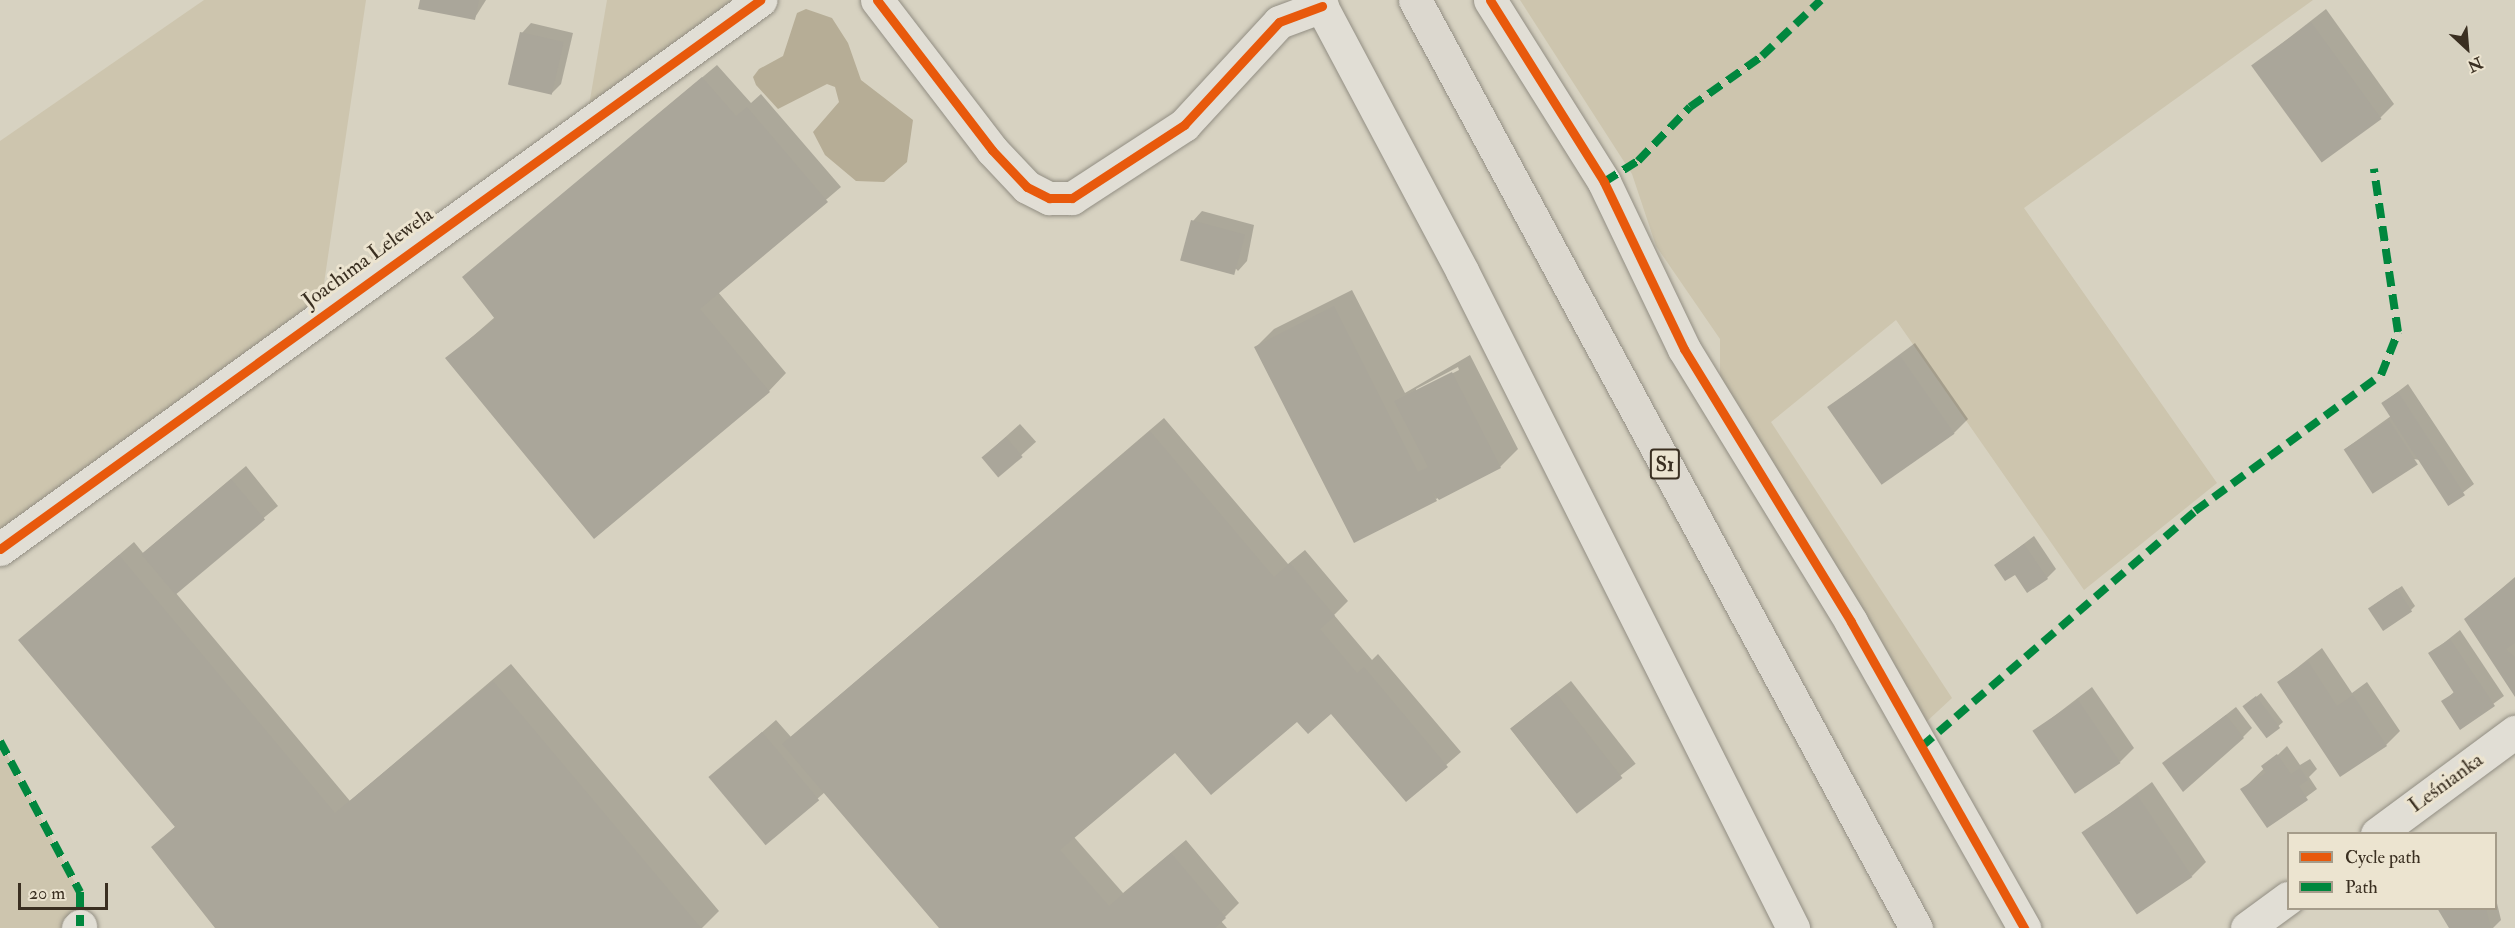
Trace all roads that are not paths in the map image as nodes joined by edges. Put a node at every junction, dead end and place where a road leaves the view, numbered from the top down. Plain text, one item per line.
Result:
1 (760, 0) edge
2 (877, 0) edge
3 (1415, 0) edge
4 (1490, 0) edge
5 (1320, 3) edge
6 (0, 549) edge
7 (2515, 732) edge
8 (2379, 832) edge
9 (2287, 899) edge
10 (1792, 928) edge
11 (1916, 928) edge
12 (2024, 928) edge
13 (2247, 928) edge

1 - 6 street, Joachima Lelewela
2 - 5 street
3 - 11 highway, S1
4 - 12 street
5 - 10 street
7 - 8 street, Leśnianka
9 - 13 street

